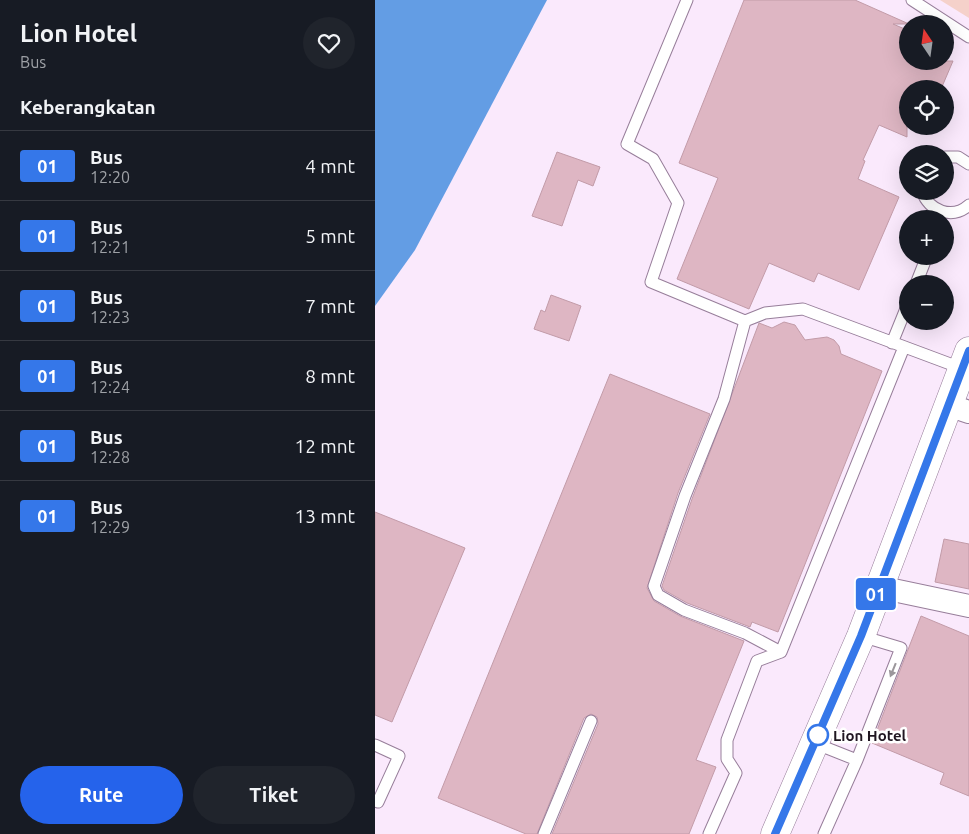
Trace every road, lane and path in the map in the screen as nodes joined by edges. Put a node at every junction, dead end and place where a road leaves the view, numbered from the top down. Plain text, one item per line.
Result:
1 (687, 0) edge
2 (911, 0) edge
3 (969, 37) edge
4 (954, 157) edge
5 (968, 158) edge
6 (926, 200) edge
7 (969, 205) edge
8 (935, 210) edge
9 (954, 213) edge
10 (745, 321) junction
11 (901, 330) edge
12 (898, 345) junction
13 (965, 360) edge
14 (959, 408) edge
15 (879, 587) junction
16 (969, 606) edge
17 (861, 636) junction
18 (781, 652) junction
19 (591, 721) dead end
20 (814, 743) junction
21 (375, 745) edge
22 (857, 760) junction
23 (375, 801) edge
24 (544, 834) edge
25 (709, 834) edge
26 (775, 834) edge
27 (824, 834) edge

1 - 10 lane
2 - 3 lane
4 - 5 lane
6 - 8 lane
7 - 9 lane
10 - 12 lane
10 - 18 lane
11 - 12 lane
12 - 13 lane
12 - 18 lane
13 - 14 highway
14 - 15 highway
15 - 16 street
15 - 17 highway
17 - 20 highway
17 -> 22 lane
18 - 25 lane
19 - 24 lane
20 - 22 lane
20 - 26 highway
21 - 23 lane
22 - 27 lane

